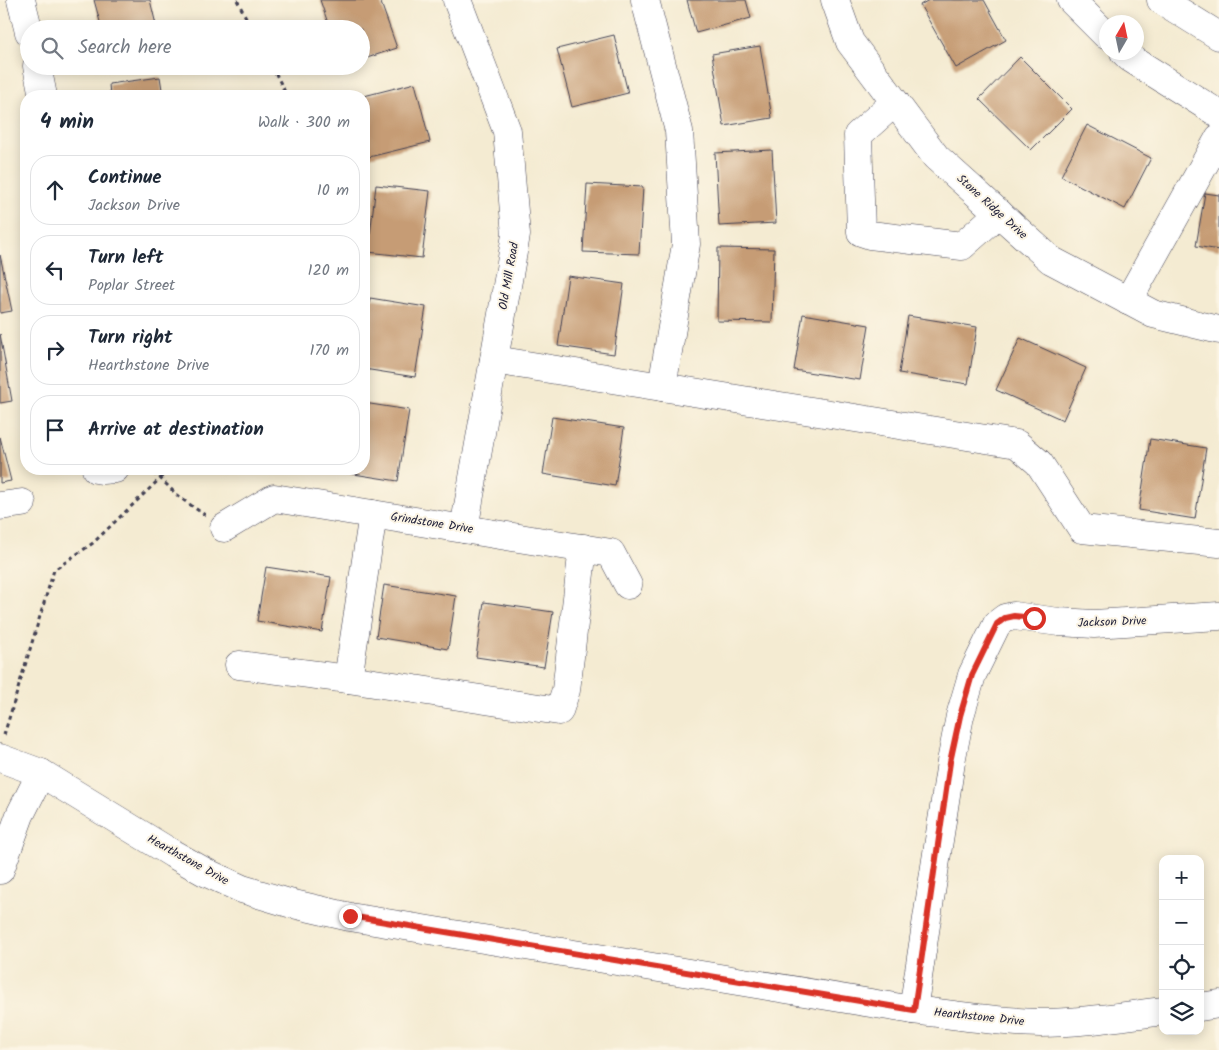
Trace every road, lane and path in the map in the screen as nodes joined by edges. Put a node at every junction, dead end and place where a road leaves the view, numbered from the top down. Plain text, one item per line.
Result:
1 (21, 0) edge
2 (237, 0) edge
3 (457, 0) edge
4 (645, 0) edge
5 (834, 0) edge
6 (1071, 0) edge
7 (1161, 0) edge
8 (26, 20) edge
9 (247, 20) edge
10 (1099, 28) edge
11 (1219, 36) edge
12 (1133, 60) edge
13 (39, 75) edge
14 (276, 75) edge
15 (42, 90) edge
16 (284, 90) edge
17 (895, 102) junction
18 (1219, 114) edge
19 (1219, 138) edge
20 (999, 213) junction
21 (1128, 301) junction
22 (1219, 330) edge
23 (494, 360) junction
24 (662, 387) junction
25 (155, 475) edge
26 (163, 475) edge
27 (160, 478) junction
28 (373, 514) junction
29 (224, 528) joint
30 (464, 529) junction
31 (1219, 542) edge
32 (583, 548) junction
33 (628, 585) dead end
34 (1219, 616) edge
35 (239, 665) dead end
36 (348, 679) junction
37 (2, 748) edge
38 (41, 773) junction
39 (0, 870) edge
40 (1219, 1004) edge
41 (1204, 1006) edge
42 (914, 1010) junction
43 (1159, 1012) edge

1 - 8 street
2 - 9 path
3 - 23 street, Old Mill Road
4 - 24 street
5 - 17 street, Stone Ridge Drive
6 - 10 street
7 - 11 street
12 - 18 street
13 - 15 street
14 - 16 path
17 - 20 street, Stone Ridge Drive
17 - 20 street
19 - 21 street
20 - 21 street, Stone Ridge Drive
21 - 22 street, Stone Ridge Drive
23 - 24 street
23 - 30 street, Old Mill Road
24 - 31 street
25 - 27 path
26 - 27 path
27 - 29 path
27 - 37 path
28 - 29 street, Grindstone Drive
28 - 30 street, Grindstone Drive
28 - 36 street
30 - 32 street, Grindstone Drive
32 - 33 street, Grindstone Drive
32 - 36 street
34 - 42 street, Jackson Drive
35 - 36 street
37 - 38 street, Hearthstone Drive
38 - 39 street
38 - 42 street, Hearthstone Drive
40 - 41 street
42 - 43 street, Hearthstone Drive

